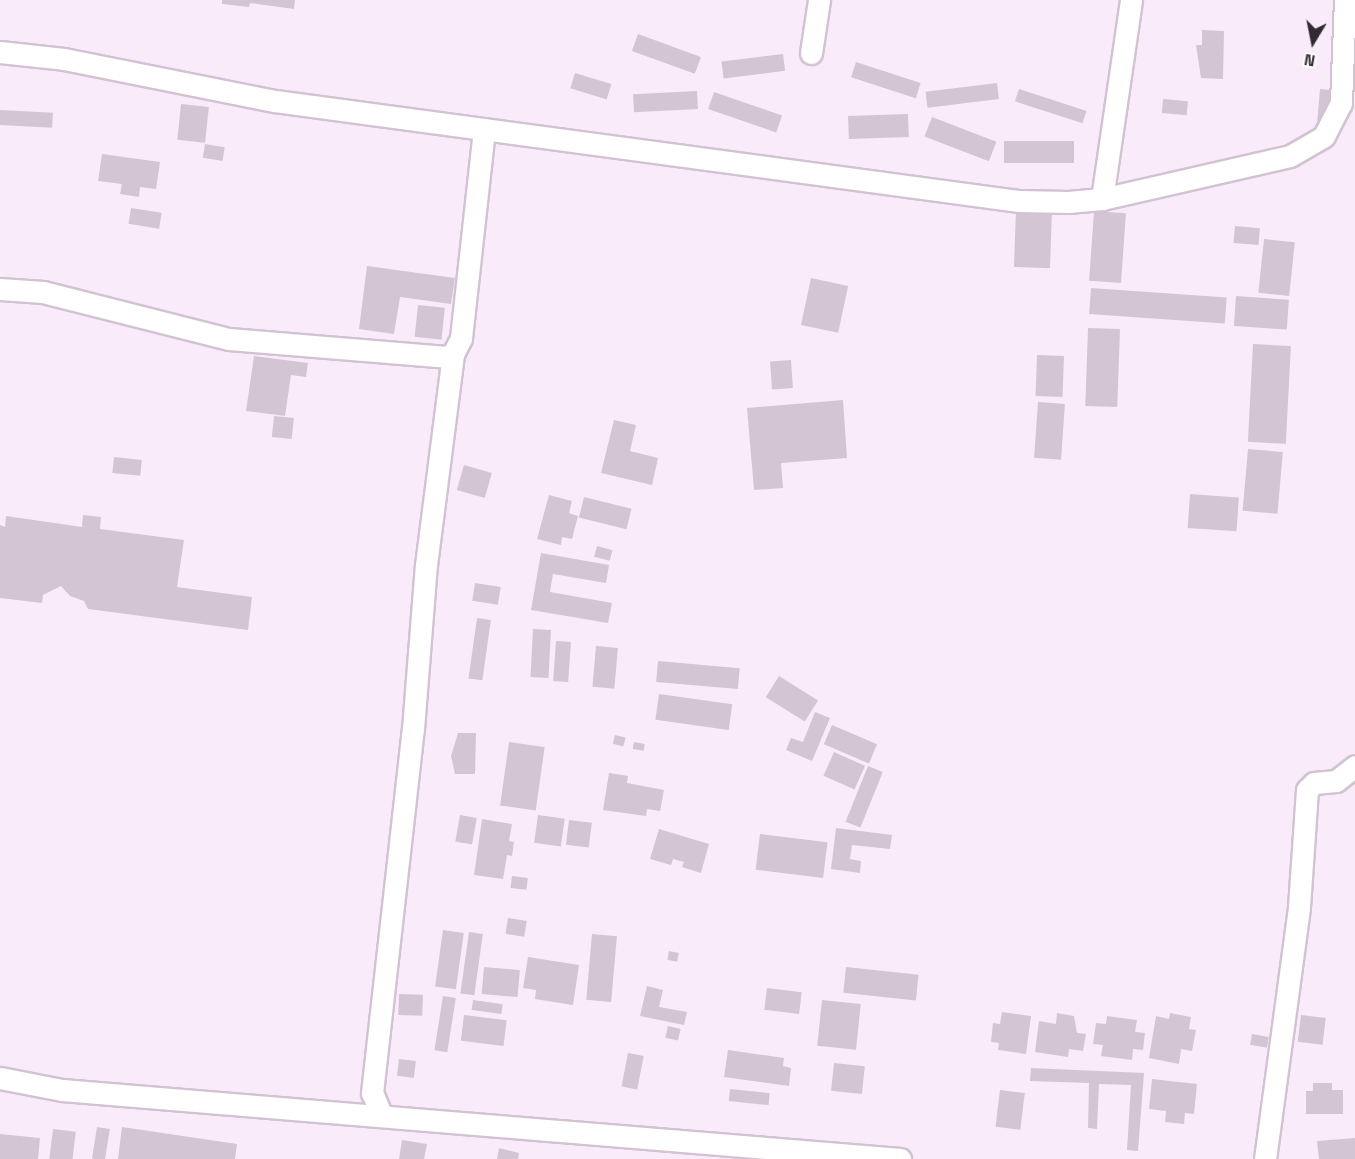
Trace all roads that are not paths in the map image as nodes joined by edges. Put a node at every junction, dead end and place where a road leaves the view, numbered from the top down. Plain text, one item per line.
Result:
1 (819, 0) edge
2 (1131, 0) edge
3 (1345, 0) edge
4 (0, 52) edge
5 (811, 53) dead end
6 (484, 129) junction
7 (1102, 199) junction
8 (0, 289) edge
9 (453, 354) junction
10 (1355, 766) edge
11 (0, 1078) edge
12 (382, 1116) junction
13 (900, 1159) edge
14 (1265, 1159) edge

1 - 5 street
2 - 7 street
3 - 7 street
4 - 6 street
6 - 7 street
6 - 9 street
8 - 9 street
9 - 12 street
10 - 14 street
11 - 12 street
12 - 13 street

